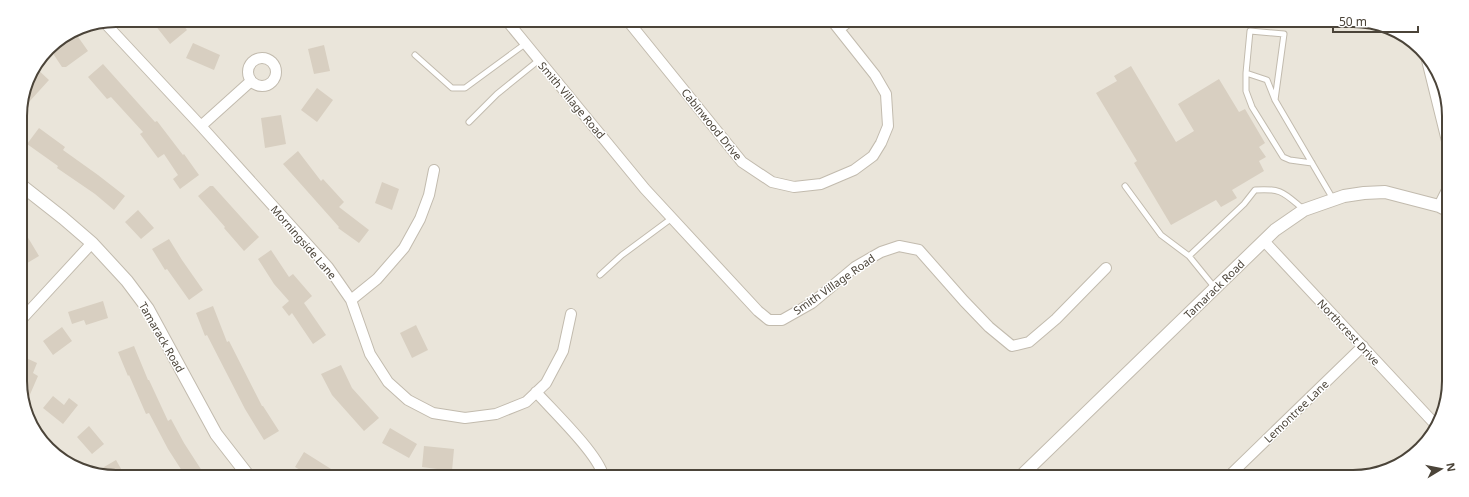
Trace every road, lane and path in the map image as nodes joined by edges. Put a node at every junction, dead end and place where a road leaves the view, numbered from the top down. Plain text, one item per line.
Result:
1 (109, 27) edge
2 (512, 27) edge
3 (633, 27) edge
4 (837, 27) edge
5 (525, 44) junction
6 (415, 56) dead end
7 (539, 60) junction
8 (1429, 70) edge
9 (1246, 73) junction
10 (251, 81) dead end
11 (1276, 100) junction
12 (1442, 121) edge
13 (469, 122) dead end
14 (200, 126) junction
15 (1312, 163) junction
16 (434, 170) dead end
17 (1125, 186) dead end
18 (27, 190) edge
19 (1333, 200) junction
20 (1442, 208) edge
21 (1304, 210) junction
22 (672, 218) junction
23 (1264, 241) junction
24 (92, 243) junction
25 (1189, 256) junction
26 (1106, 268) dead end
27 (600, 275) dead end
28 (1215, 288) junction
29 (351, 300) junction
30 (27, 313) edge
31 (571, 314) dead end
32 (1363, 346) junction
33 (536, 392) junction
34 (1433, 422) edge
35 (244, 470) edge
36 (601, 470) edge
37 (1027, 470) edge
38 (1234, 470) edge

1 - 14 street, Morningside Lane
2 - 5 street, Smith Village Road
3 - 4 street, Cabinwood Drive
5 - 6 lane
5 - 7 street, Smith Village Road
7 - 13 lane
7 - 22 street, Smith Village Road
8 - 12 street
9 - 11 lane
9 - 11 lane
9 - 15 lane
10 - 14 street
11 - 15 lane
14 - 29 street, Morningside Lane
15 - 19 lane
16 - 29 street
17 - 25 lane
18 - 24 street, Tamarack Road
19 - 20 street, Tamarack Road
19 - 21 street, Tamarack Road
21 - 23 street, Tamarack Road
21 - 25 lane
22 - 26 street, Smith Village Road
22 - 27 lane
23 - 28 street, Tamarack Road
23 - 32 street, Northcrest Drive
24 - 30 street
24 - 35 street, Tamarack Road
25 - 28 lane
28 - 37 street, Tamarack Road
29 - 33 street, Morningside Lane
31 - 33 street, Morningside Lane
32 - 34 street, Northcrest Drive
32 - 38 street, Lemontree Lane
33 - 36 street

